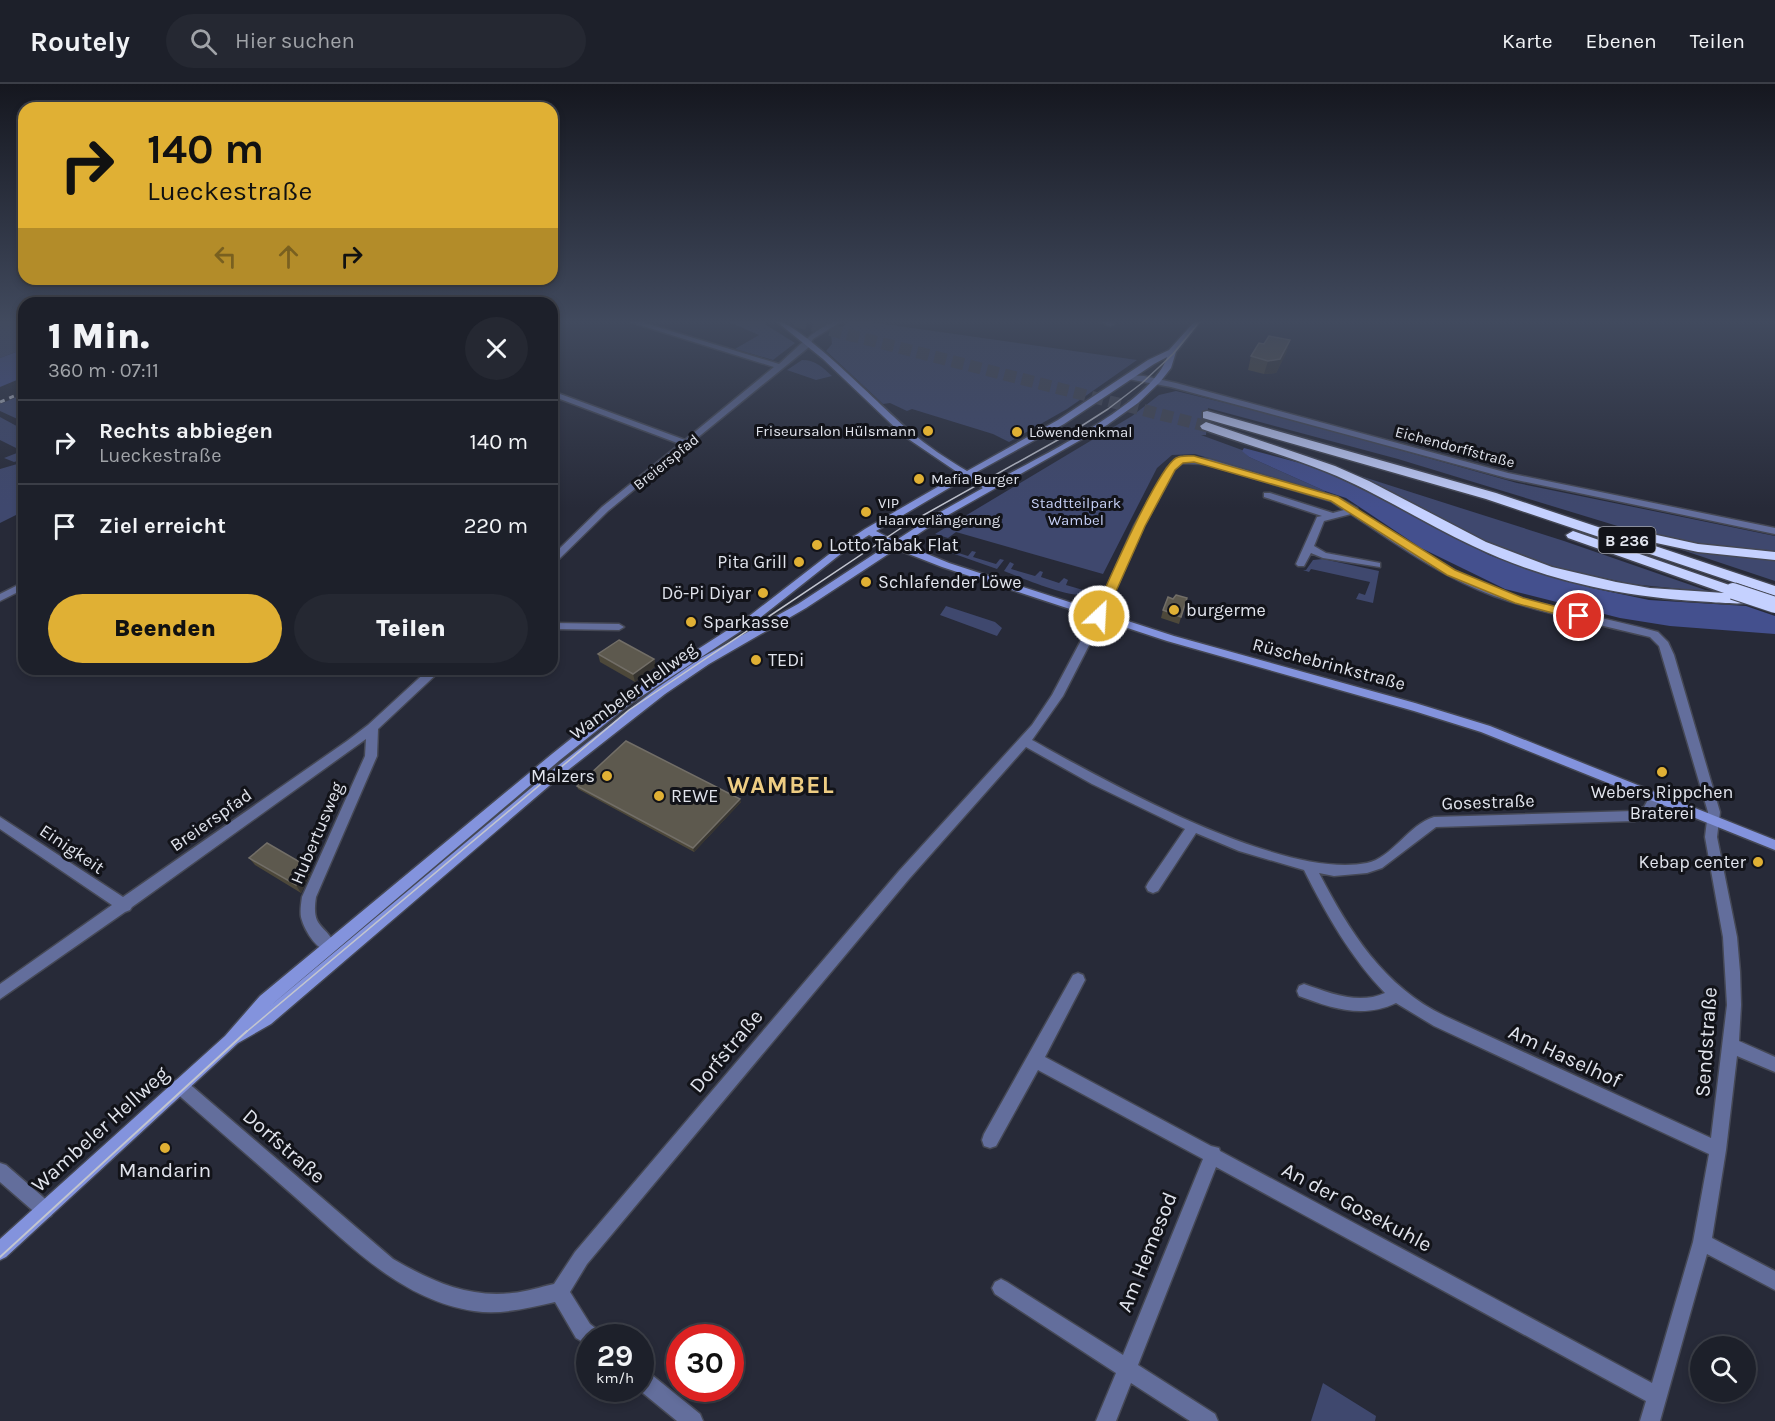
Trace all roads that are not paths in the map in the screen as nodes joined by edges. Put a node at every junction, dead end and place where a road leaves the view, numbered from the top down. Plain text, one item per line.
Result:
1 (759, 383) edge
2 (852, 383) edge
3 (1121, 383) edge
4 (1153, 383) edge
5 (1170, 383) edge
6 (558, 395) edge
7 (1206, 420) junction
8 (688, 444) junction
9 (966, 475) junction
10 (989, 487) junction
11 (1267, 495) dead end
12 (1491, 496) junction
13 (1354, 510) junction
14 (1330, 515) junction
15 (868, 531) junction
16 (1775, 531) edge
17 (892, 545) junction
18 (1310, 548) junction
19 (558, 555) edge
20 (1775, 556) edge
21 (1301, 564) dead end
22 (1377, 565) dead end
23 (18, 588) edge
24 (1768, 588) edge
25 (1775, 597) edge
26 (0, 598) edge
27 (1775, 605) edge
28 (1099, 616) junction
29 (558, 626) edge
30 (619, 627) dead end
31 (429, 675) edge
32 (372, 728) junction
33 (1024, 741) junction
34 (1654, 798) junction
35 (0, 822) edge
36 (1714, 823) junction
37 (1193, 827) junction
38 (1775, 845) edge
39 (1310, 868) junction
40 (1153, 887) dead end
41 (125, 906) junction
42 (329, 946) junction
43 (1078, 980) dead end
44 (1304, 991) dead end
45 (0, 992) edge
46 (1397, 995) junction
47 (230, 1041) junction
48 (1731, 1044) junction
49 (1035, 1060) junction
50 (1775, 1065) edge
51 (180, 1086) junction
52 (990, 1140) dead end
53 (1718, 1150) junction
54 (1213, 1154) junction
55 (0, 1171) edge
56 (45, 1210) junction
57 (1702, 1242) junction
58 (0, 1251) edge
59 (1775, 1281) edge
60 (1001, 1288) dead end
61 (559, 1292) junction
62 (579, 1324) edge
63 (1126, 1367) junction
64 (654, 1389) edge
65 (1657, 1396) junction
66 (693, 1421) edge
67 (1106, 1421) edge
68 (1208, 1421) edge
69 (1650, 1421) edge

1 - 8 street, Breierspfad
2 - 9 main road
3 - 9 main road, Wambeler Hellweg
4 - 10 main road, Wambeler Hellweg
5 - 16 street, Eichendorffstraße
6 - 8 street
7 - 12 highway, B 236
7 - 25 highway
7 - 27 highway, B 236, bridge
8 - 19 street, Breierspfad
9 - 10 main road
9 - 15 main road, Wambeler Hellweg
10 - 17 main road, Wambeler Hellweg
11 - 14 street
12 - 20 highway
12 - 24 highway, B 236
13 - 14 street
13 - 28 street, Dorfstraße
13 - 36 street, Sendstraße
14 - 18 street
15 - 17 main road, Rüschebrinkstraße
15 - 42 main road, Wambeler Hellweg
17 - 28 main road, Rüschebrinkstraße
17 - 47 main road, Wambeler Hellweg
18 - 21 street
18 - 22 street
23 - 26 street
28 - 33 street, Dorfstraße
28 - 34 main road, Rüschebrinkstraße
29 - 30 street
31 - 32 street, Breierspfad
32 - 41 street, Breierspfad
32 - 42 street, Hubertusweg
33 - 37 street, Gosestraße
33 - 61 street, Dorfstraße
34 - 36 main road, Rüschebrinkstraße
34 - 39 street, Gosestraße
35 - 41 street, Einigkeit
36 - 38 main road, Rüschebrinkstraße
36 - 48 street, Sendstraße
37 - 39 street, Gosestraße
37 - 40 street
39 - 46 street, Am Haselhof
41 - 45 street, Breierspfad
42 - 47 main road, Wambeler Hellweg
43 - 49 street
44 - 46 street
46 - 53 street, Am Haselhof
47 - 51 main road, Wambeler Hellweg
48 - 50 street
48 - 53 street, Sendstraße
49 - 52 street
49 - 54 street, An der Gosekuhle
51 - 56 main road, Wambeler Hellweg
51 - 61 street, Dorfstraße
53 - 57 street, Sendstraße
54 - 63 street, Am Hemesod
54 - 65 street, An der Gosekuhle
55 - 56 street
56 - 58 main road, Wambeler Hellweg
57 - 59 street
57 - 65 street, Sendstraße
60 - 63 street
61 - 62 street
63 - 67 street, Am Hemesod
63 - 68 street
64 - 66 street
65 - 69 street, Sendstraße

